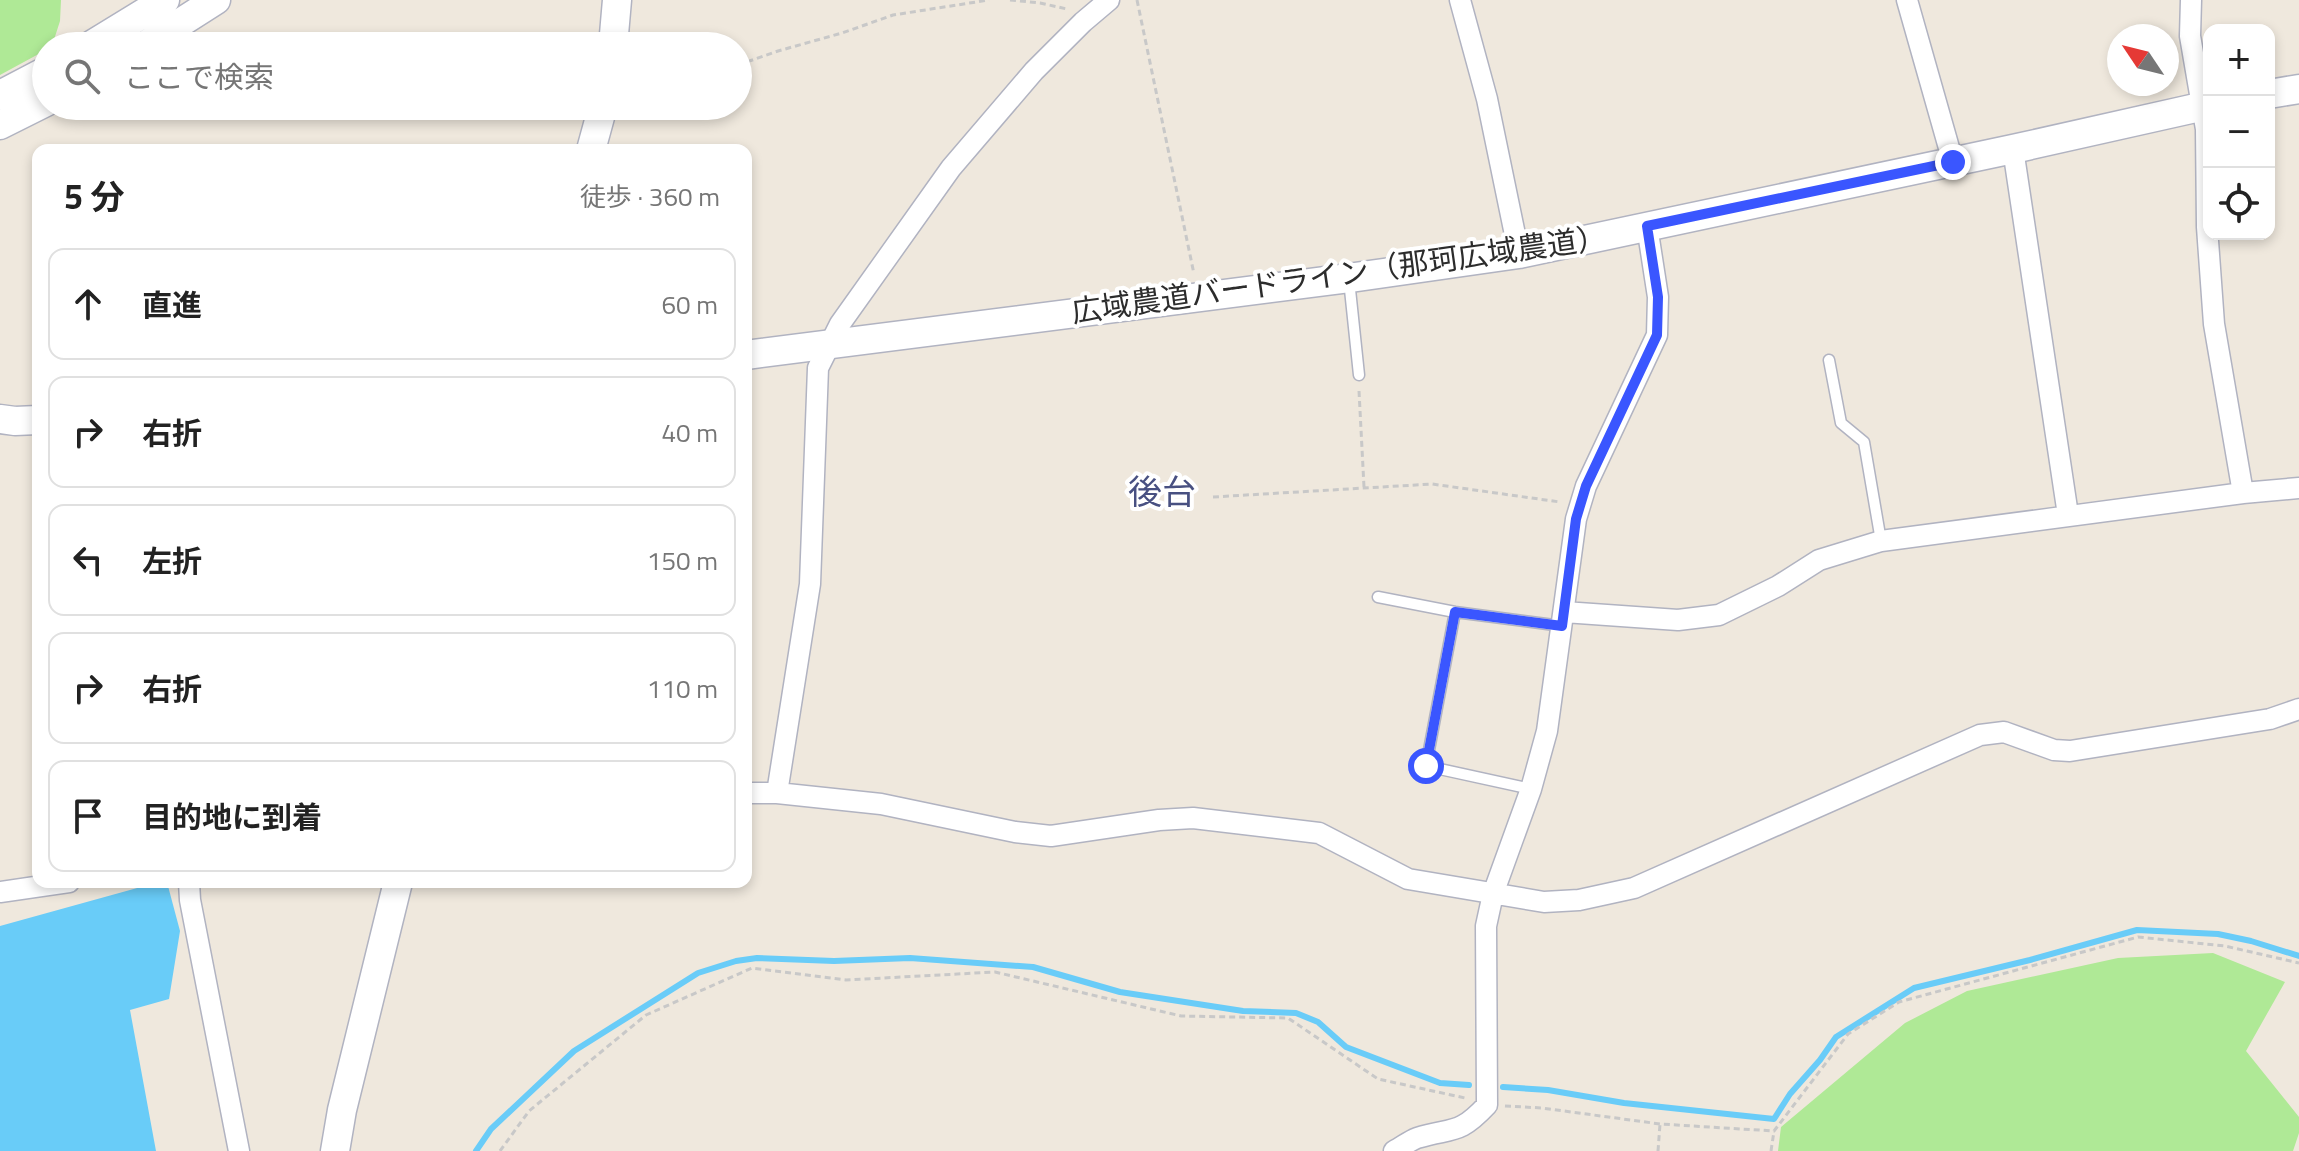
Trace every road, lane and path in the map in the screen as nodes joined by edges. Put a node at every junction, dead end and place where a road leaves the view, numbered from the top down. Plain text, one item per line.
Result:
1 (165, 0) edge
2 (216, 0) edge
3 (617, 0) edge
4 (989, 0) edge
5 (1010, 0) edge
6 (1109, 0) edge
7 (1137, 0) edge
8 (1460, 0) edge
9 (1907, 0) edge
10 (2191, 0) edge
11 (1083, 22) junction
12 (113, 32) edge
13 (166, 32) edge
14 (614, 32) edge
15 (752, 60) edge
16 (32, 78) edge
17 (2299, 89) edge
18 (2275, 93) edge
19 (0, 95) edge
20 (2204, 96) edge
21 (2203, 106) edge
22 (32, 109) edge
23 (599, 120) edge
24 (0, 125) edge
25 (593, 144) edge
26 (2013, 149) junction
27 (1953, 162) junction
28 (2206, 168) edge
29 (1647, 226) junction
30 (1519, 254) junction
31 (1349, 278) junction
32 (1199, 297) junction
33 (832, 344) junction
34 (752, 354) edge
35 (1829, 360) dead end
36 (1359, 375) joint
37 (0, 419) edge
38 (32, 420) edge
39 (2299, 488) edge
40 (1364, 489) junction
41 (2243, 493) junction
42 (1213, 497) dead end
43 (1580, 505) junction
44 (2068, 515) junction
45 (1881, 541) junction
46 (1378, 597) dead end
47 (1455, 612) junction
48 (1563, 619) junction
49 (2299, 709) edge
50 (1531, 789) junction
51 (752, 793) edge
52 (777, 793) junction
53 (32, 887) edge
54 (189, 888) edge
55 (397, 888) edge
56 (0, 892) edge
57 (1493, 894) junction
58 (2299, 963) edge
59 (1465, 1098) dead end
60 (1487, 1105) junction
61 (1660, 1124) junction
62 (1774, 1131) junction
63 (239, 1151) edge
64 (335, 1151) edge
65 (500, 1151) edge
66 (1394, 1151) edge
67 (1658, 1151) edge
68 (1771, 1151) edge

1 - 12 street
2 - 13 street
3 - 14 street
4 - 15 path
5 - 11 path
6 - 11 street
7 - 32 path
8 - 30 street
9 - 27 street
10 - 20 street
11 - 33 street
16 - 19 street
17 - 18 street
21 - 26 street, 広域農道バードライン（那珂広域農道）
22 - 24 street
23 - 25 street
26 - 27 street, 広域農道バードライン（那珂広域農道）
26 - 44 street
27 - 29 street, 広域農道バードライン（那珂広域農道）
28 - 41 street
29 - 30 street, 広域農道バードライン（那珂広域農道）
29 - 43 street
30 - 31 street, 広域農道バードライン（那珂広域農道）
31 - 32 street, 広域農道バードライン（那珂広域農道）
31 - 36 lane
32 - 33 street, 広域農道バードライン（那珂広域農道）
33 - 34 street, 広域農道バードライン（那珂広域農道）
33 - 52 street
35 - 45 lane
36 - 40 path
37 - 38 street
39 - 41 street
40 - 42 path
40 - 43 path
41 - 44 street
43 - 48 street
44 - 45 street
45 - 48 street
46 - 47 lane
47 - 48 lane
47 - 50 lane
48 - 50 street
49 - 57 street
50 - 57 street
51 - 52 street
52 - 57 street
53 - 56 street
54 - 63 street
55 - 64 street
57 - 60 street
58 - 62 path
59 - 65 path
60 - 61 path
60 - 66 street
61 - 62 path
61 - 67 path
62 - 68 path

